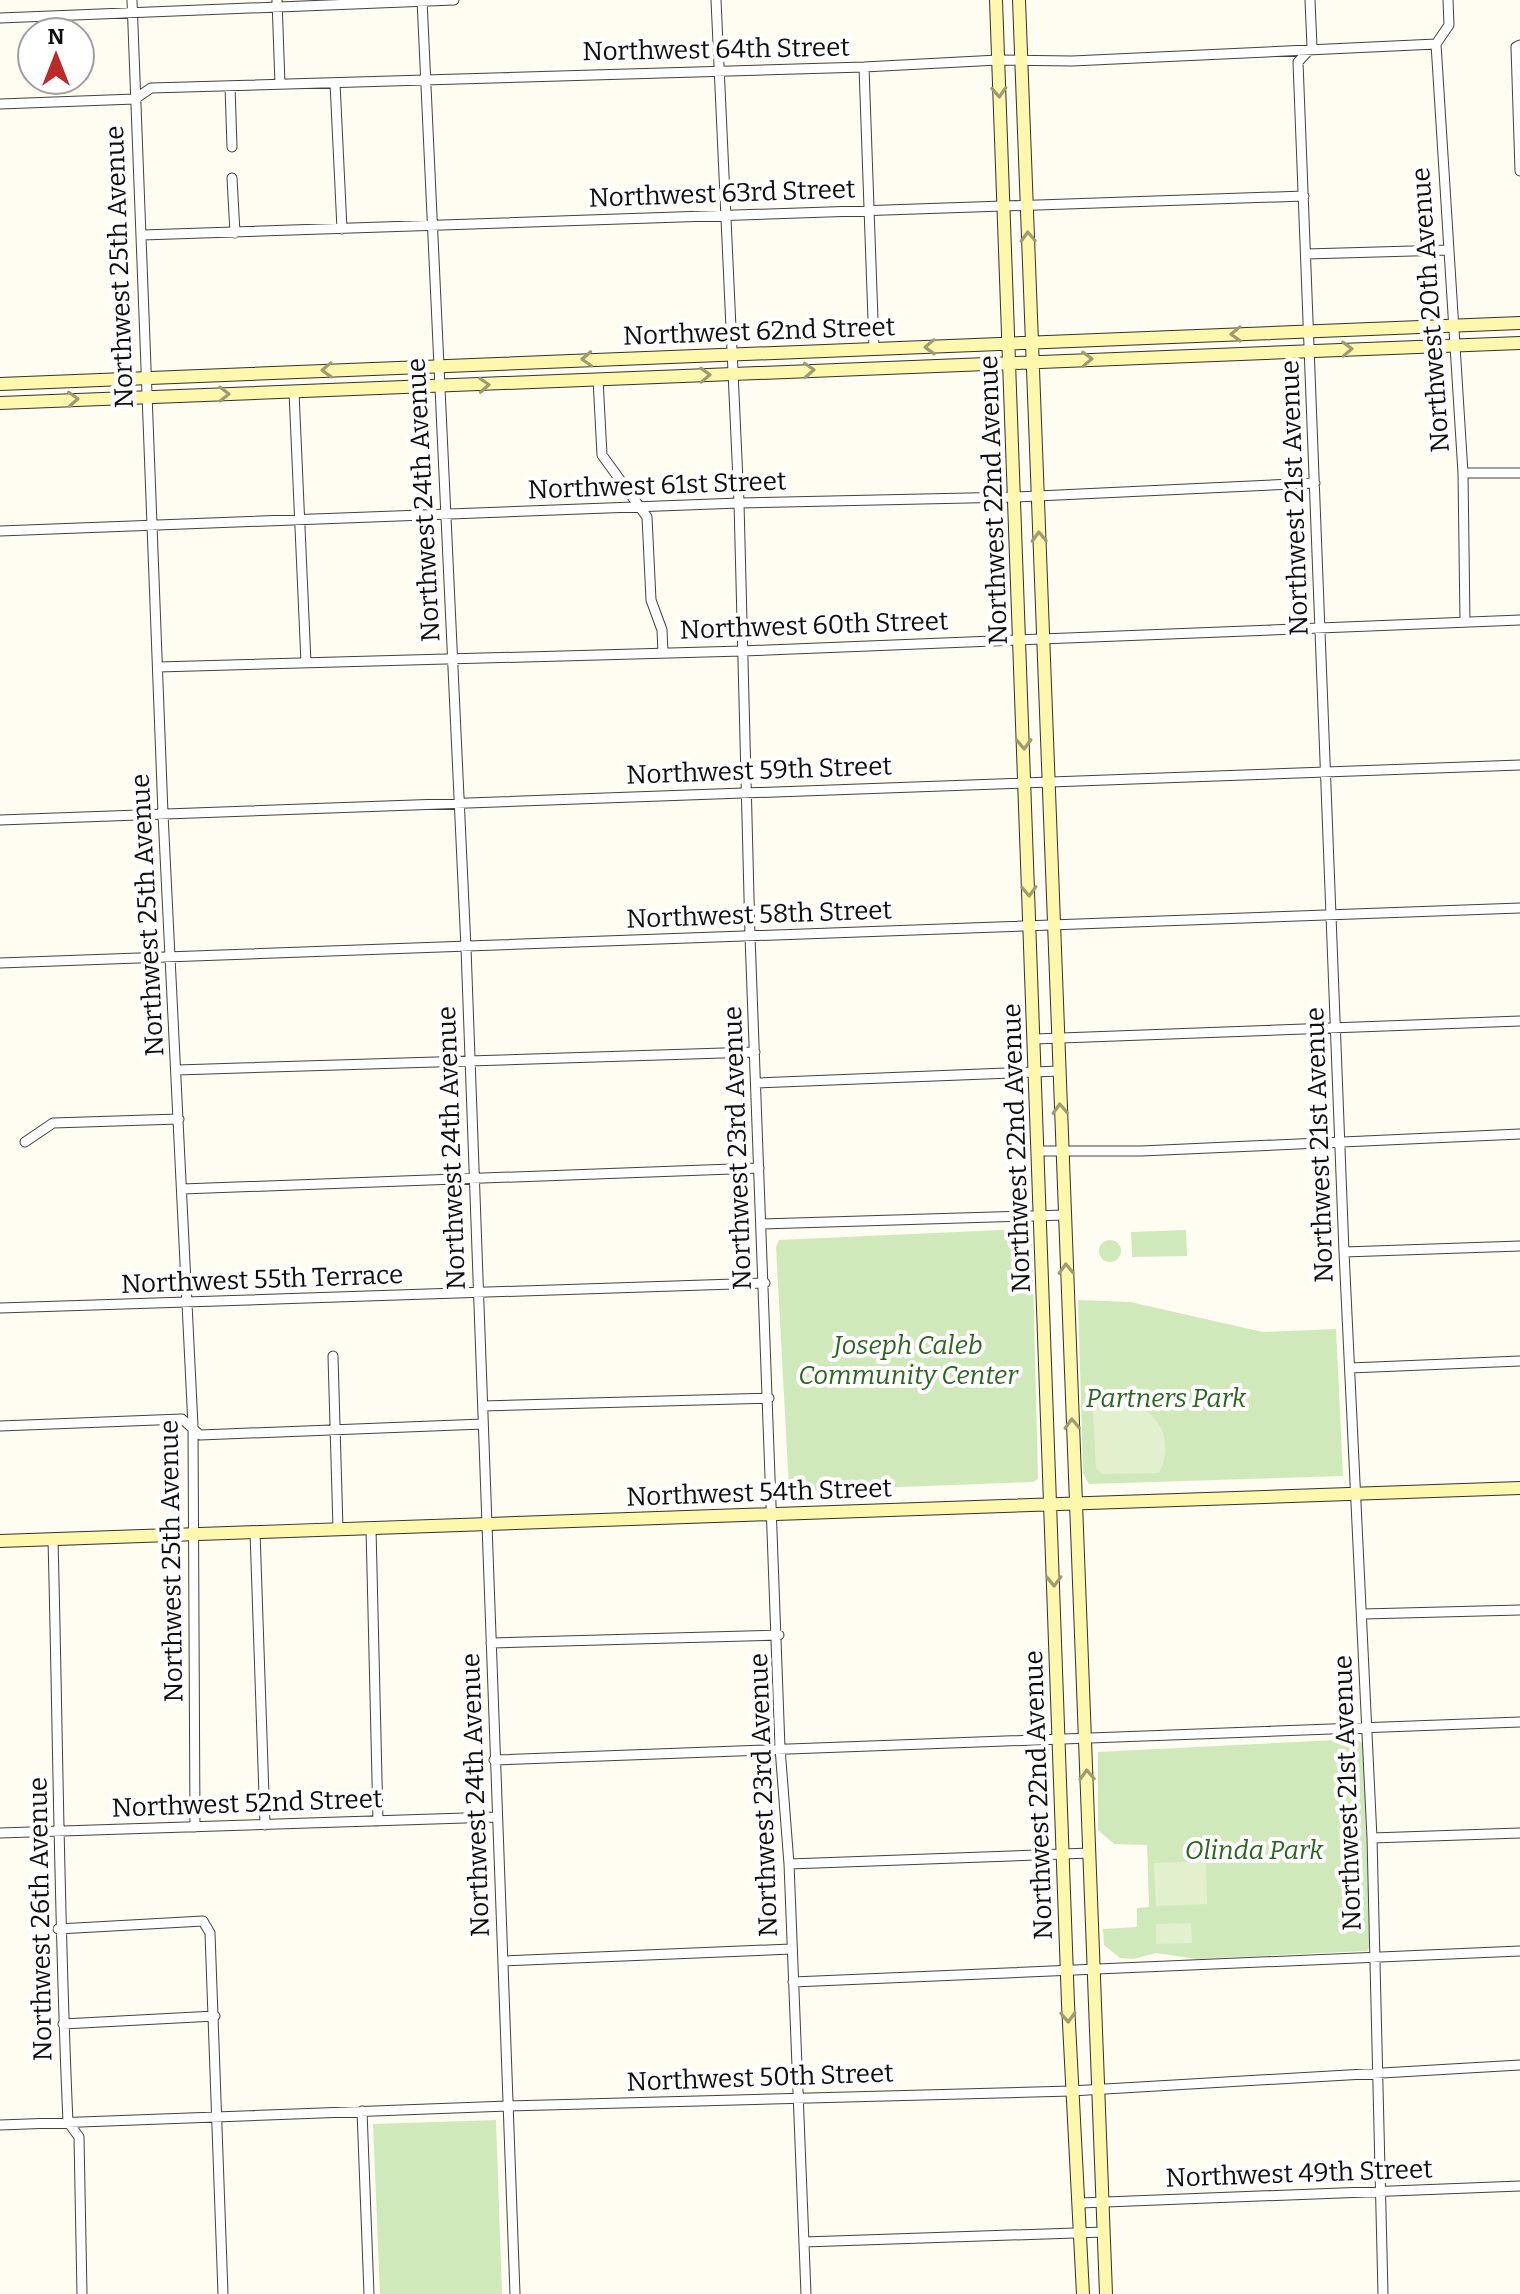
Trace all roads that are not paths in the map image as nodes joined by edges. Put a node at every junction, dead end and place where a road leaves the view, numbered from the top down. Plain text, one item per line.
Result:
1 (132, 0) edge
2 (454, 0) edge
3 (716, 0) edge
4 (996, 0) edge
5 (1019, 0) edge
6 (1310, 0) edge
7 (1448, 0) edge
8 (422, 1) edge
9 (277, 3) edge
10 (132, 12) junction
11 (0, 18) edge
12 (1436, 44) junction
13 (1518, 46) edge
14 (1312, 47) junction
15 (998, 60) junction
16 (1021, 60) junction
17 (864, 67) junction
18 (717, 71) junction
19 (426, 79) junction
20 (335, 83) junction
21 (280, 84) junction
22 (230, 86) junction
23 (135, 99) junction
24 (0, 104) edge
25 (232, 147) dead end
26 (1520, 171) edge
27 (232, 178) dead end
28 (1304, 196) junction
29 (1003, 204) junction
30 (1027, 205) junction
31 (870, 211) junction
32 (724, 215) junction
33 (432, 224) junction
34 (342, 229) junction
35 (235, 233) junction
36 (142, 235) junction
37 (1448, 250) junction
38 (1306, 254) junction
39 (1520, 323) edge
40 (1454, 325) junction
41 (1310, 331) junction
42 (1032, 343) junction
43 (1520, 343) edge
44 (1008, 344) junction
45 (1455, 345) junction
46 (874, 348) junction
47 (1311, 351) junction
48 (731, 353) junction
49 (1033, 361) junction
50 (1009, 362) junction
51 (439, 367) junction
52 (731, 374) junction
53 (146, 376) junction
54 (598, 379) junction
55 (0, 384) edge
56 (440, 388) junction
57 (294, 392) junction
58 (146, 395) junction
59 (0, 403) edge
60 (1463, 473) junction
61 (1520, 473) edge
62 (1315, 483) junction
63 (1038, 494) junction
64 (1014, 497) junction
65 (739, 503) junction
66 (636, 506) junction
67 (445, 515) junction
68 (299, 521) junction
69 (151, 527) junction
70 (0, 531) edge
71 (1520, 620) edge
72 (1465, 622) junction
73 (1320, 630) junction
74 (1043, 637) junction
75 (1020, 638) junction
76 (742, 651) junction
77 (663, 653) junction
78 (452, 661) junction
79 (306, 663) junction
80 (158, 667) junction
81 (1520, 765) edge
82 (1326, 771) junction
83 (1048, 782) junction
84 (1025, 783) junction
85 (747, 793) junction
86 (459, 802) junction
87 (163, 814) junction
88 (0, 820) edge
89 (1520, 908) edge
90 (1332, 915) junction
91 (1053, 926) junction
92 (1030, 927) junction
93 (750, 936) junction
94 (466, 948) junction
95 (172, 956) junction
96 (0, 963) edge
97 (1520, 1021) edge
98 (1337, 1028) junction
99 (1058, 1038) junction
100 (1034, 1039) junction
101 (755, 1052) junction
102 (469, 1062) junction
103 (177, 1070) junction
104 (1059, 1071) junction
105 (1035, 1072) junction
106 (756, 1083) junction
107 (179, 1119) junction
108 (1520, 1134) edge
109 (1341, 1141) junction
110 (25, 1142) dead end
111 (1062, 1150) junction
112 (1038, 1151) junction
113 (759, 1168) junction
114 (474, 1177) junction
115 (182, 1189) junction
116 (1041, 1215) junction
117 (1064, 1215) junction
118 (762, 1224) junction
119 (1520, 1246) edge
120 (1344, 1252) junction
121 (765, 1283) junction
122 (479, 1294) junction
123 (187, 1305) junction
124 (0, 1308) edge
125 (333, 1356) dead end
126 (1520, 1361) edge
127 (1350, 1368) junction
128 (769, 1398) junction
129 (483, 1406) junction
130 (483, 1424) junction
131 (0, 1426) edge
132 (193, 1426) junction
133 (334, 1431) junction
134 (1520, 1488) edge
135 (1356, 1495) junction
136 (1075, 1502) junction
137 (1051, 1503) junction
138 (774, 1514) junction
139 (487, 1524) junction
140 (371, 1528) junction
141 (338, 1529) junction
142 (255, 1532) junction
143 (194, 1534) junction
144 (53, 1539) junction
145 (0, 1541) edge
146 (1520, 1610) edge
147 (1363, 1614) junction
148 (779, 1635) junction
149 (491, 1643) junction
150 (1520, 1722) edge
151 (1367, 1728) junction
152 (1086, 1739) junction
153 (1058, 1740) junction
154 (780, 1748) junction
155 (494, 1760) junction
156 (496, 1817) junction
157 (378, 1821) junction
158 (265, 1825) junction
159 (195, 1827) junction
160 (61, 1831) junction
161 (0, 1833) edge
162 (1520, 1833) edge
163 (1372, 1838) junction
164 (1090, 1853) junction
165 (1062, 1855) junction
166 (789, 1864) junction
167 (58, 1929) junction
168 (791, 1949) junction
169 (1520, 1951) edge
170 (1374, 1958) junction
171 (503, 1961) junction
172 (1067, 1972) junction
173 (1094, 1972) junction
174 (793, 1982) junction
175 (215, 2016) junction
176 (63, 2024) junction
177 (1520, 2065) edge
178 (1375, 2073) junction
179 (1099, 2090) junction
180 (1071, 2091) junction
181 (799, 2098) junction
182 (508, 2106) junction
183 (362, 2111) junction
184 (216, 2117) junction
185 (68, 2122) junction
186 (0, 2125) edge
187 (1520, 2186) edge
188 (1379, 2191) junction
189 (1080, 2203) junction
190 (1102, 2203) junction
191 (1104, 2232) junction
192 (1081, 2233) junction
193 (804, 2242) junction
194 (82, 2294) edge
195 (223, 2294) edge
196 (369, 2294) edge
197 (515, 2294) edge
198 (806, 2294) edge
199 (1083, 2294) edge
200 (1106, 2294) edge
201 (1383, 2294) edge

1 - 10 street, Northwest 25th Avenue
2 - 8 street
3 - 18 street, Northwest 23rd Avenue
4 - 15 main road, Northwest 22nd Avenue
5 - 16 main road, Northwest 22nd Avenue
6 - 14 street, Northwest 21st Avenue
7 - 12 street, Northwest 20th Avenue
8 - 9 street
8 - 19 street, Northwest 24th Avenue
9 - 10 street
9 - 21 street
10 - 11 street
10 - 23 street, Northwest 25th Avenue
12 - 14 street, Northwest 64th Street
12 - 37 street, Northwest 20th Avenue
13 - 26 street
14 - 16 street, Northwest 64th Street
14 - 28 street, Northwest 21st Avenue
15 - 16 street, Northwest 64th Street
15 - 17 street, Northwest 64th Street
15 -> 29 main road, Northwest 22nd Avenue
16 - 30 main road, Northwest 22nd Avenue
17 - 18 street, Northwest 64th Street
17 - 31 street
18 - 19 street, Northwest 64th Street
18 - 32 street, Northwest 23rd Avenue
19 - 20 street, Northwest 64th Street
19 - 33 street, Northwest 24th Avenue
20 - 21 street, Northwest 64th Street
20 - 34 street
21 - 22 street, Northwest 64th Street
22 - 23 street, Northwest 64th Street
22 - 25 street
23 - 24 street, Northwest 64th Street
23 - 36 street, Northwest 25th Avenue
27 - 35 street
28 - 30 street, Northwest 63rd Street
28 - 38 street, Northwest 21st Avenue
29 - 30 street, Northwest 63rd Street
29 - 31 street, Northwest 63rd Street
29 - 44 main road, Northwest 22nd Avenue
42 -> 30 main road, Northwest 22nd Avenue
31 - 32 street, Northwest 63rd Street
31 - 46 street
32 - 33 street, Northwest 63rd Street
32 - 48 street, Northwest 23rd Avenue
33 - 34 street, Northwest 63rd Street
33 - 51 street, Northwest 24th Avenue
34 - 35 street, Northwest 63rd Street
35 - 36 street, Northwest 63rd Street
36 - 53 street, Northwest 25th Avenue
37 - 38 street
37 - 40 street, Northwest 20th Avenue
38 - 41 street, Northwest 21st Avenue
39 - 40 main road, Northwest 62nd Street
40 - 41 main road, Northwest 62nd Street
40 - 45 street, Northwest 20th Avenue
41 -> 42 main road, Northwest 62nd Street
41 - 47 street, Northwest 21st Avenue
42 - 44 main road, Northwest 62nd Street
42 - 49 main road, Northwest 22nd Avenue
43 - 45 main road, Northwest 62nd Street
44 -> 46 main road, Northwest 62nd Street
44 - 50 main road, Northwest 22nd Avenue
47 -> 45 main road, Northwest 62nd Street
45 - 60 street, Northwest 20th Avenue
46 - 48 main road, Northwest 62nd Street
49 -> 47 main road, Northwest 62nd Street
47 - 62 street, Northwest 21st Avenue
48 -> 51 main road, Northwest 62nd Street
48 - 52 street, Northwest 23rd Avenue
49 - 50 main road, Northwest 62nd Street
49 - 63 main road, Northwest 22nd Avenue
52 -> 50 main road, Northwest 62nd Street
50 - 64 main road, Northwest 22nd Avenue
51 -> 53 main road, Northwest 62nd Street
51 - 56 street, Northwest 24th Avenue
54 -> 52 main road, Northwest 62nd Street
52 - 65 street, Northwest 23rd Avenue
53 - 55 main road, Northwest 62nd Street
53 - 58 street, Northwest 25th Avenue
56 -> 54 main road, Northwest 62nd Street
54 - 66 street
56 - 57 main road, Northwest 62nd Street
56 - 67 street, Northwest 24th Avenue
58 -> 57 main road, Northwest 62nd Street
57 - 68 street
59 -> 58 main road, Northwest 62nd Street
58 - 69 street, Northwest 25th Avenue
60 - 61 street
60 - 72 street, Northwest 20th Avenue
62 - 63 street, Northwest 61st Street
62 - 73 street, Northwest 21st Avenue
63 - 64 street, Northwest 61st Street
74 -> 63 main road, Northwest 22nd Avenue
64 - 65 street, Northwest 61st Street
64 - 75 main road, Northwest 22nd Avenue
65 - 66 street, Northwest 61st Street
65 - 76 street, Northwest 23rd Avenue
66 - 67 street, Northwest 61st Street
66 - 77 street
67 - 68 street, Northwest 61st Street
67 - 78 street, Northwest 24th Avenue
68 - 69 street, Northwest 61st Street
68 - 79 street
69 - 70 street, Northwest 61st Street
69 - 80 street, Northwest 25th Avenue
71 - 72 street, Northwest 60th Street
72 - 73 street, Northwest 60th Street
73 - 74 street, Northwest 60th Street
73 - 82 street, Northwest 21st Avenue
74 - 75 street, Northwest 60th Street
74 - 83 main road, Northwest 22nd Avenue
75 - 76 street, Northwest 60th Street
75 -> 84 main road, Northwest 22nd Avenue
76 - 77 street, Northwest 60th Street
76 - 85 street, Northwest 23rd Avenue
77 - 78 street, Northwest 60th Street
78 - 79 street, Northwest 60th Street
78 - 86 street, Northwest 24th Avenue
79 - 80 street, Northwest 60th Street
80 - 87 street, Northwest 25th Avenue
81 - 82 street, Northwest 59th Street
82 - 83 street, Northwest 59th Street
82 - 90 street, Northwest 21st Avenue
83 - 84 street, Northwest 59th Street
83 - 91 main road, Northwest 22nd Avenue
84 - 85 street, Northwest 59th Street
84 -> 92 main road, Northwest 22nd Avenue
85 - 86 street, Northwest 59th Street
85 - 93 street, Northwest 23rd Avenue
86 - 87 street, Northwest 59th Street
86 - 94 street, Northwest 24th Avenue
87 - 88 street, Northwest 59th Street
87 - 95 street, Northwest 25th Avenue
89 - 90 street, Northwest 58th Street
90 - 91 street, Northwest 58th Street
90 - 98 street, Northwest 21st Avenue
91 - 92 street, Northwest 58th Street
91 - 99 main road, Northwest 22nd Avenue
92 - 93 street, Northwest 58th Street
92 - 100 main road, Northwest 22nd Avenue
93 - 94 street, Northwest 58th Street
93 - 101 street, Northwest 23rd Avenue
94 - 95 street, Northwest 58th Street
94 - 102 street, Northwest 24th Avenue
95 - 96 street, Northwest 58th Street
95 - 103 street, Northwest 25th Avenue
97 - 98 street
98 - 99 street
98 - 109 street, Northwest 21st Avenue
99 - 100 street
99 - 104 main road, Northwest 22nd Avenue
100 - 105 main road, Northwest 22nd Avenue
101 - 102 street
101 - 106 street, Northwest 23rd Avenue
102 - 103 street
102 - 114 street, Northwest 24th Avenue
103 - 107 street, Northwest 25th Avenue
104 - 105 street
111 -> 104 main road, Northwest 22nd Avenue
105 - 106 street
105 - 112 main road, Northwest 22nd Avenue
106 - 113 street, Northwest 23rd Avenue
107 - 110 street
107 - 115 street, Northwest 25th Avenue
108 - 109 street
109 - 111 street
109 - 120 street, Northwest 21st Avenue
111 - 112 street
111 - 117 main road, Northwest 22nd Avenue
112 - 116 main road, Northwest 22nd Avenue
113 - 114 street
113 - 118 street, Northwest 23rd Avenue
114 - 115 street
114 - 122 street, Northwest 24th Avenue
115 - 123 street, Northwest 25th Avenue
116 - 117 street
116 - 118 street
116 - 137 main road, Northwest 22nd Avenue
136 -> 117 main road, Northwest 22nd Avenue
118 - 121 street, Northwest 23rd Avenue
119 - 120 street
120 - 127 street, Northwest 21st Avenue
121 - 122 street, Northwest 55th Terrace
121 - 128 street, Northwest 23rd Avenue
122 - 123 street, Northwest 55th Terrace
122 - 129 street, Northwest 24th Avenue
123 - 124 street, Northwest 55th Terrace
123 - 132 street, Northwest 25th Avenue
125 - 133 street
126 - 127 street
127 - 135 street, Northwest 21st Avenue
128 - 129 street
128 - 138 street, Northwest 23rd Avenue
129 - 130 street, Northwest 24th Avenue
130 - 133 street
130 - 139 street, Northwest 24th Avenue
131 - 132 street
132 - 133 street
132 - 143 street, Northwest 25th Avenue
133 - 141 street
134 - 135 main road, Northwest 54th Street
135 - 136 main road, Northwest 54th Street
135 - 147 street, Northwest 21st Avenue
136 - 137 main road, Northwest 54th Street
136 - 152 main road, Northwest 22nd Avenue
137 - 138 main road, Northwest 54th Street
137 -> 153 main road, Northwest 22nd Avenue
138 - 139 main road, Northwest 54th Street
138 - 148 street, Northwest 23rd Avenue
139 - 140 main road, Northwest 54th Street
139 - 149 street, Northwest 24th Avenue
140 - 141 main road, Northwest 54th Street
140 - 157 street
141 - 142 main road, Northwest 54th Street
142 - 143 main road, Northwest 54th Street
142 - 158 street
143 - 144 main road, Northwest 54th Street
143 - 159 street, Northwest 25th Avenue
144 - 145 main road, Northwest 54th Street
144 - 160 street, Northwest 26th Avenue
146 - 147 street
147 - 151 street, Northwest 21st Avenue
148 - 149 street
148 - 154 street, Northwest 23rd Avenue
149 - 155 street, Northwest 24th Avenue
150 - 151 street
151 - 152 street
151 - 163 street, Northwest 21st Avenue
152 - 153 street
164 -> 152 main road, Northwest 22nd Avenue
153 - 154 street
153 - 165 main road, Northwest 22nd Avenue
154 - 155 street
154 - 166 street, Northwest 23rd Avenue
155 - 156 street, Northwest 24th Avenue
156 - 157 street, Northwest 52nd Street
156 - 171 street, Northwest 24th Avenue
157 - 158 street, Northwest 52nd Street
158 - 159 street, Northwest 52nd Street
159 - 160 street, Northwest 52nd Street
160 - 161 street, Northwest 52nd Street
160 - 167 street, Northwest 26th Avenue
162 - 163 street
163 - 170 street, Northwest 21st Avenue
164 - 165 street
164 - 173 main road, Northwest 22nd Avenue
165 - 166 street
165 - 172 main road, Northwest 22nd Avenue
166 - 168 street, Northwest 23rd Avenue
167 - 175 street
167 - 176 street, Northwest 26th Avenue
168 - 171 street
168 - 174 street, Northwest 23rd Avenue
169 - 170 street
170 - 173 street
170 - 178 street, Northwest 21st Avenue
171 - 182 street, Northwest 24th Avenue
172 - 173 street
172 - 174 street
172 -> 180 main road, Northwest 22nd Avenue
173 - 179 main road, Northwest 22nd Avenue
174 - 181 street, Northwest 23rd Avenue
175 - 176 street
175 - 184 street
176 - 185 street, Northwest 26th Avenue
177 - 178 street, Northwest 50th Street
178 - 179 street, Northwest 50th Street
178 - 188 street, Northwest 21st Avenue
179 - 180 street, Northwest 50th Street
179 - 190 main road, Northwest 22nd Avenue
180 - 181 street, Northwest 50th Street
180 - 189 main road, Northwest 22nd Avenue
181 - 182 street, Northwest 50th Street
181 - 193 street, Northwest 23rd Avenue
182 - 183 street, Northwest 50th Street
182 - 197 street, Northwest 24th Avenue
183 - 184 street, Northwest 50th Street
183 - 196 street
184 - 185 street, Northwest 50th Street
184 - 195 street
185 - 186 street, Northwest 50th Street
185 - 194 street, Northwest 26th Avenue
187 - 188 street, Northwest 49th Street
188 - 190 street, Northwest 49th Street
188 - 201 street, Northwest 21st Avenue
189 - 190 street, Northwest 49th Street
189 - 192 main road, Northwest 22nd Avenue
190 - 191 main road, Northwest 22nd Avenue
191 - 192 street
191 - 200 main road, Northwest 22nd Avenue
192 - 193 street
192 - 199 main road, Northwest 22nd Avenue
193 - 198 street, Northwest 23rd Avenue

